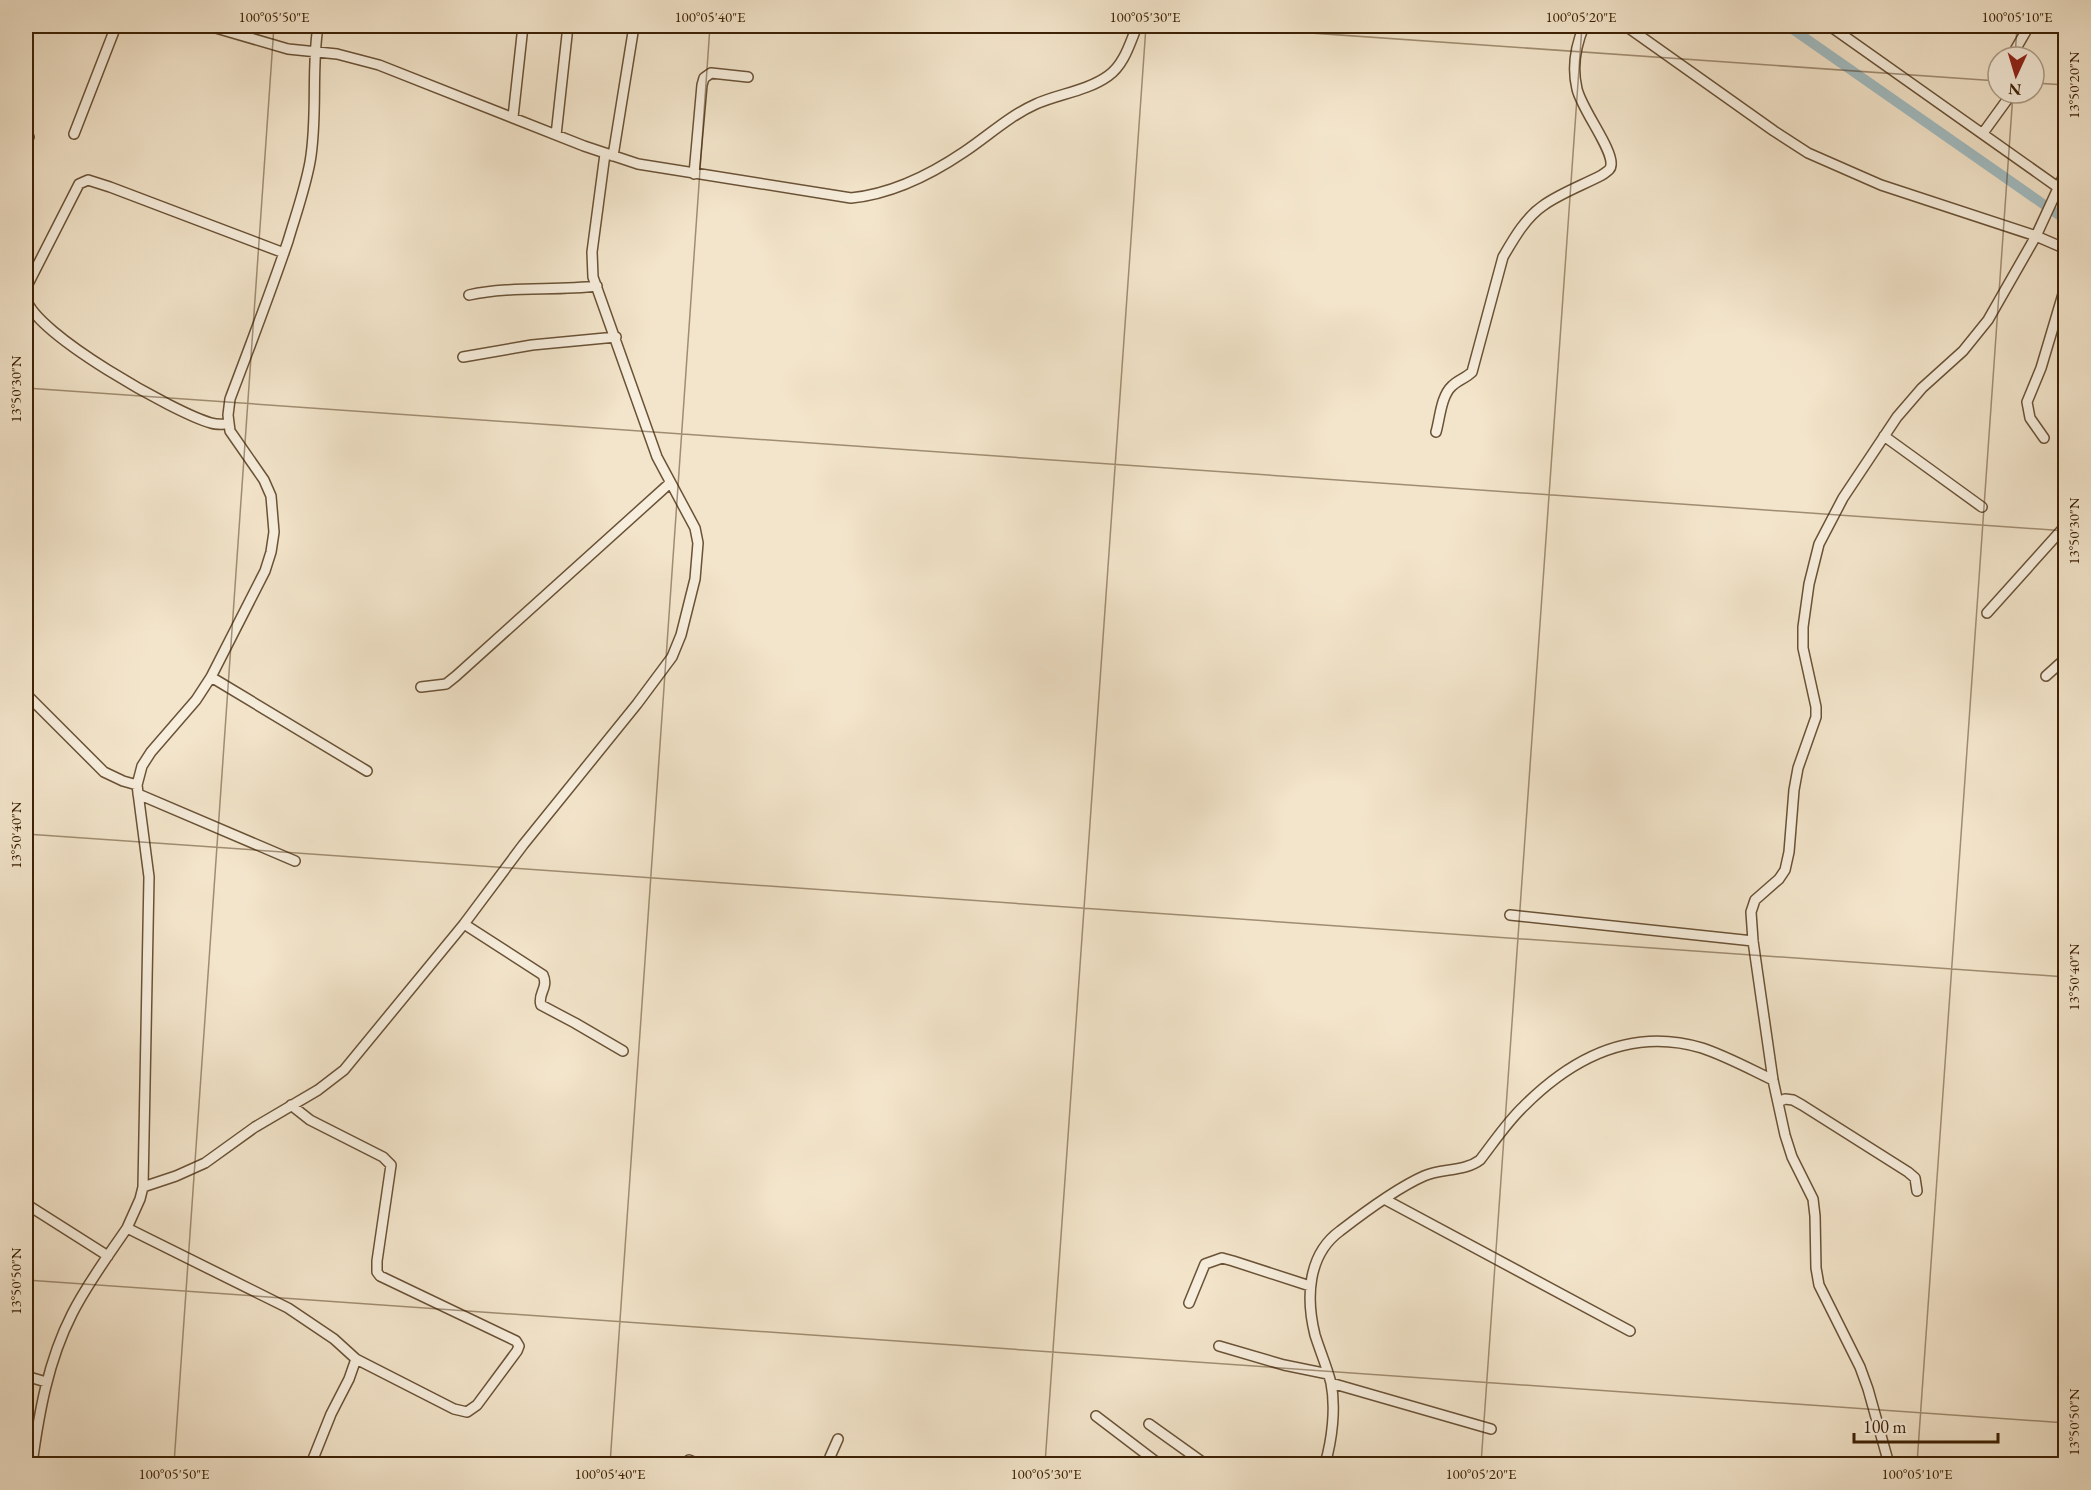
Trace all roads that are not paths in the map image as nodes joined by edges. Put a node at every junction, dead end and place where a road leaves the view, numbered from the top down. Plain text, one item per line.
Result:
1 (116, 26) edge
2 (209, 26) edge
3 (318, 26) edge
4 (523, 26) edge
5 (568, 26) edge
6 (634, 26) edge
7 (1137, 26) edge
8 (1584, 26) edge
9 (1626, 26) edge
10 (1830, 26) edge
11 (2029, 26) edge
12 (2018, 45) edge
13 (314, 52) junction
14 (748, 77) dead end
15 (2003, 105) edge
16 (513, 117) junction
17 (1983, 133) junction
18 (74, 134) dead end
19 (556, 135) junction
20 (609, 155) junction
21 (2066, 171) edge
22 (694, 174) junction
23 (2062, 190) edge
24 (2036, 236) junction
25 (2066, 249) edge
26 (284, 253) junction
27 (2066, 284) edge
28 (597, 286) junction
29 (26, 288) edge
30 (469, 294) dead end
31 (26, 298) edge
32 (616, 337) junction
33 (463, 357) dead end
34 (26, 386) edge
35 (26, 403) edge
36 (229, 424) junction
37 (1436, 432) dead end
38 (1884, 436) junction
39 (2044, 438) dead end
40 (670, 483) junction
41 (1982, 507) dead end
42 (2066, 525) edge
43 (1987, 613) dead end
44 (2066, 658) edge
45 (211, 676) junction
46 (2046, 676) dead end
47 (421, 687) dead end
48 (26, 694) edge
49 (367, 771) dead end
50 (138, 789) junction
51 (295, 861) dead end
52 (1510, 915) dead end
53 (464, 924) junction
54 (1753, 941) junction
55 (623, 1051) dead end
56 (1773, 1080) junction
57 (1778, 1102) junction
58 (291, 1105) junction
59 (143, 1187) junction
60 (1917, 1191) dead end
61 (1386, 1200) junction
62 (26, 1204) edge
63 (127, 1228) junction
64 (108, 1256) junction
65 (1310, 1286) junction
66 (1189, 1303) dead end
67 (1630, 1331) dead end
68 (1219, 1346) dead end
69 (356, 1359) junction
70 (26, 1376) edge
71 (1330, 1378) junction
72 (46, 1382) junction
73 (1096, 1416) dead end
74 (1149, 1424) dead end
75 (1491, 1429) dead end
76 (838, 1439) dead end
77 (689, 1460) dead end
78 (830, 1462) edge
79 (2038, 1462) dead end
80 (32, 1464) edge
81 (311, 1464) edge
82 (699, 1464) edge
83 (1159, 1464) edge
84 (1205, 1464) edge
85 (1325, 1464) edge
86 (1889, 1464) edge
87 (2049, 1464) edge

1 - 18 street
2 - 13 street
3 - 13 street
4 - 16 street
5 - 19 street
6 - 20 street
7 - 22 street
8 - 37 street
9 - 24 street
10 - 17 street
11 - 12 street
13 - 16 street
13 - 26 street
14 - 22 street
15 - 17 street
16 - 19 street
17 - 23 street
19 - 20 street
20 - 22 street
20 - 28 street
21 - 23 street
23 - 24 street
24 - 25 street
24 - 38 street
26 - 29 street
26 - 36 street
27 - 39 street
28 - 30 street
28 - 32 street
31 - 36 street
32 - 33 street
32 - 40 street
34 - 35 street
36 - 45 street
38 - 41 street
38 - 54 street
40 - 47 street
40 - 53 street
42 - 43 street
44 - 46 street
45 - 49 street
45 - 50 street
48 - 50 street
50 - 51 street
50 - 59 street
52 - 54 street
53 - 55 street
53 - 58 street
54 - 56 street
56 - 57 street
56 - 61 street
57 - 60 street
57 - 86 street
58 - 59 street
58 - 69 street
59 - 63 street
61 - 65 street
61 - 67 street
62 - 64 street
63 - 64 street
63 - 69 street
64 - 72 street
65 - 66 street
65 - 71 street
68 - 71 street
69 - 81 street
70 - 72 street
71 - 75 street
71 - 85 street
72 - 80 street
73 - 83 street
74 - 84 street
76 - 78 street
77 - 82 street
79 - 87 street

